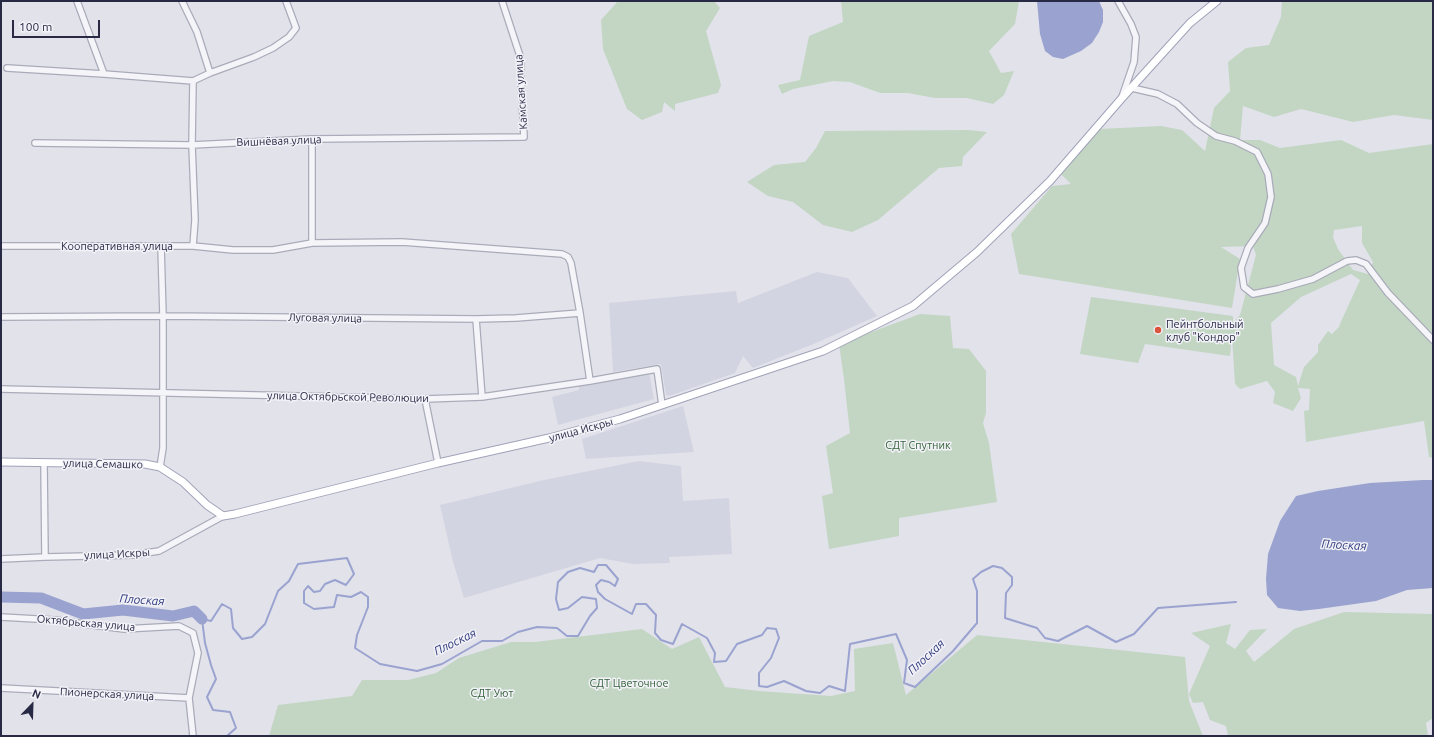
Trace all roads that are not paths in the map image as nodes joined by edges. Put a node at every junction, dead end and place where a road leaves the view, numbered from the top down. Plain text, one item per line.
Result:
1 (77, 1) edge
2 (182, 1) edge
3 (286, 1) edge
4 (502, 1) edge
5 (1118, 1) edge
6 (1217, 1) edge
7 (7, 68) dead end
8 (210, 73) junction
9 (104, 74) junction
10 (193, 80) junction
11 (1132, 88) junction
12 (1122, 98) junction
13 (524, 137) joint
14 (312, 139) junction
15 (35, 143) dead end
16 (192, 145) junction
17 (312, 243) junction
18 (1, 246) edge
19 (161, 246) junction
20 (193, 246) junction
21 (580, 313) junction
22 (163, 316) junction
23 (1, 317) edge
24 (476, 320) junction
25 (1433, 340) edge
26 (590, 381) junction
27 (1, 389) edge
28 (162, 393) junction
29 (482, 397) junction
30 (425, 399) junction
31 (662, 405) junction
32 (1, 462) edge
33 (44, 463) junction
34 (438, 463) junction
35 (160, 467) junction
36 (223, 516) junction
37 (45, 557) junction
38 (1, 559) edge
39 (1, 617) edge
40 (1, 688) edge
41 (189, 698) junction
42 (193, 736) edge

1 - 9 street
2 - 8 street
3 - 8 street
4 - 13 street, Камская улица
5 - 12 street
6 - 11 main road, улица Искры
7 - 9 street
8 - 10 street
9 - 10 street
10 - 16 street
11 - 12 main road, улица Искры
11 - 25 street
12 - 31 main road, улица Искры
13 - 14 street, Вишнёвая улица
14 - 16 street, Вишнёвая улица
14 - 17 street
15 - 16 street, Вишнёвая улица
16 - 20 street
17 - 20 street, Кооперативная улица
17 - 21 street, Кооперативная улица
18 - 19 street, Кооперативная улица
19 - 20 street, Кооперативная улица
19 - 22 street
21 - 24 street, Луговая улица
21 - 26 street
22 - 23 street, Луговая улица
22 - 24 street, Луговая улица
22 - 28 street
24 - 29 street
26 - 29 street, улица Октябрьской Революции
26 - 31 street, улица Октябрьской Революции
27 - 28 street, улица Октябрьской Революции
28 - 30 street, улица Октябрьской Революции
28 - 35 street
29 - 30 street, улица Октябрьской Революции
30 - 34 street
31 - 34 main road, улица Искры
32 - 33 main road, улица Семашко
33 - 35 main road, улица Семашко
33 - 37 street
34 - 36 main road, улица Искры
35 - 36 main road, улица Семашко
36 - 37 street, улица Искры
37 - 38 street, улица Искры
39 - 41 street, Октябрьская улица
40 - 41 street, Пионерская улица
41 - 42 street

